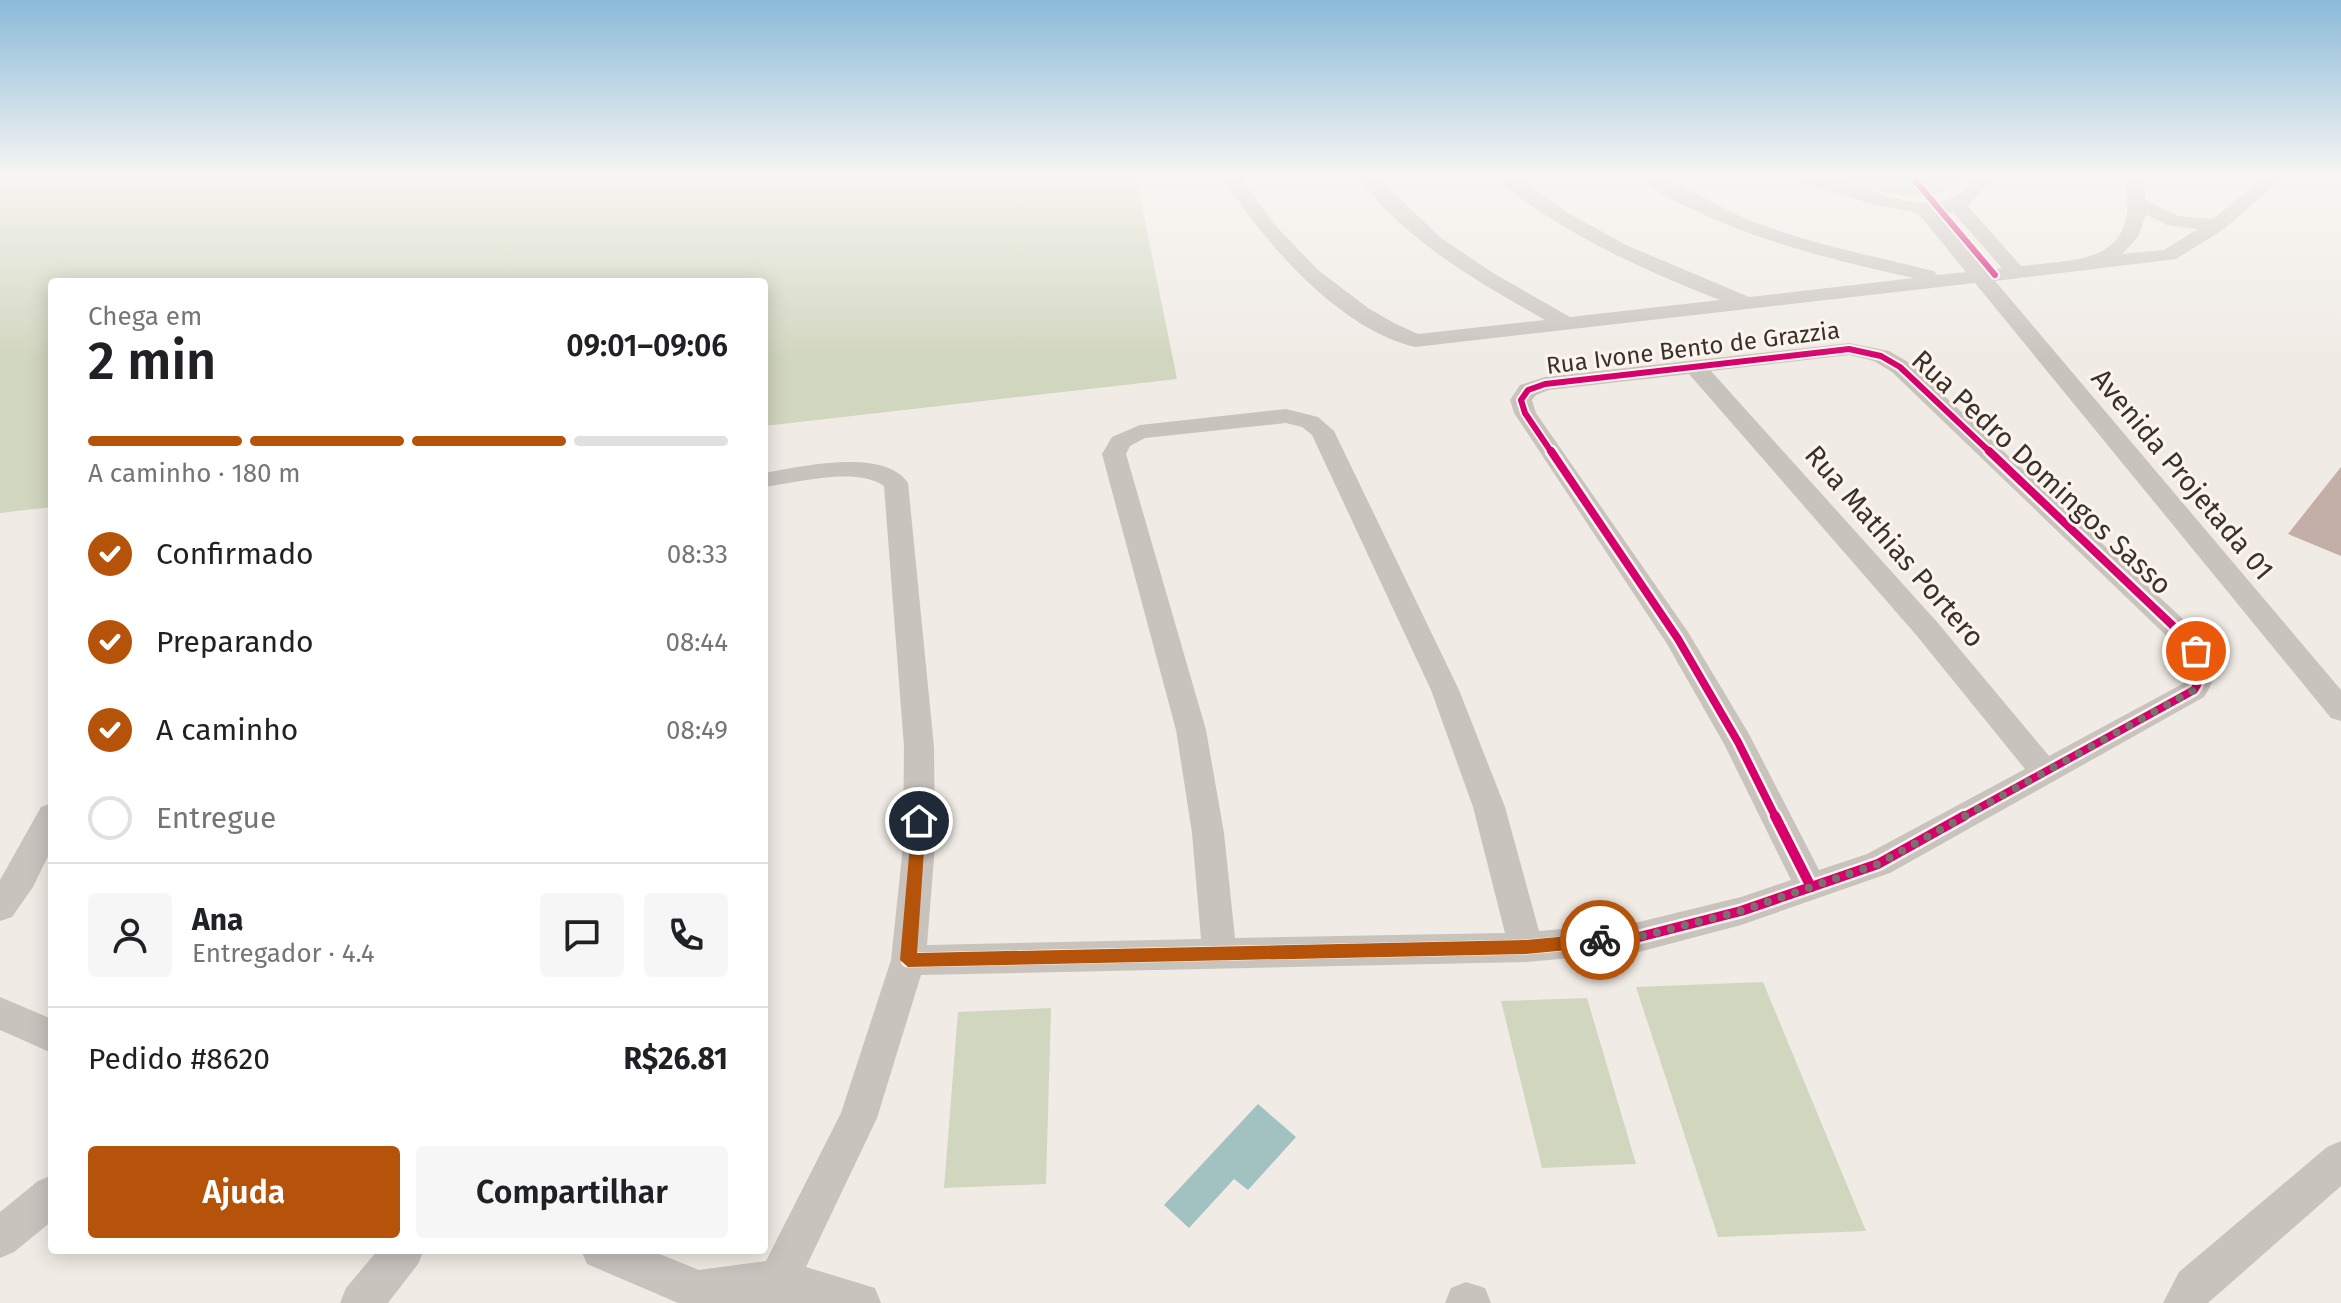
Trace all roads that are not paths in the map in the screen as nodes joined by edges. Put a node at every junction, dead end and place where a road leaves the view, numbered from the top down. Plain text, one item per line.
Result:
1 (1273, 238) edge
2 (1428, 238) edge
3 (1596, 238) edge
4 (1783, 238) edge
5 (1948, 238) edge
6 (1986, 238) edge
7 (2127, 238) edge
8 (2197, 238) edge
9 (2096, 263) junction
10 (2017, 273) junction
11 (1979, 277) junction
12 (1951, 280) junction
13 (1748, 303) junction
14 (1567, 324) junction
15 (1873, 353) joint
16 (1694, 366) junction
17 (768, 480) edge
18 (2341, 710) edge
19 (2045, 772) junction
20 (48, 824) edge
21 (1812, 889) junction
22 (0, 907) edge
23 (1526, 947) junction
24 (1219, 953) junction
25 (908, 960) junction
26 (0, 1013) edge
27 (48, 1034) edge
28 (2341, 1160) edge
29 (48, 1198) edge
30 (0, 1238) edge
31 (401, 1254) edge
32 (610, 1254) edge
33 (773, 1292) edge
34 (706, 1297) edge
35 (361, 1303) edge
36 (860, 1303) edge
37 (2184, 1303) edge

1 - 14 street
2 - 14 street
3 - 13 street
4 - 12 street
5 - 11 street, Avenida Projetada 01
6 - 10 street
7 - 9 street
8 - 9 street
9 - 10 street
10 - 11 street
11 - 12 street
11 - 18 street, Avenida Projetada 01
12 - 13 street
13 - 14 street
15 - 16 street, Rua Ivone Bento de Grazzia
15 - 19 street, Rua Pedro Domingos Sasso
16 - 19 street, Rua Mathias Portero
16 - 21 street, Rua Ivone Bento de Grazzia
17 - 25 street
19 - 21 street
20 - 22 street
21 - 23 street
23 - 24 street
23 - 24 street
24 - 25 street
25 - 33 street
26 - 27 street
28 - 37 street
29 - 30 street
31 - 35 street
32 - 34 street
33 - 34 street
33 - 36 street

